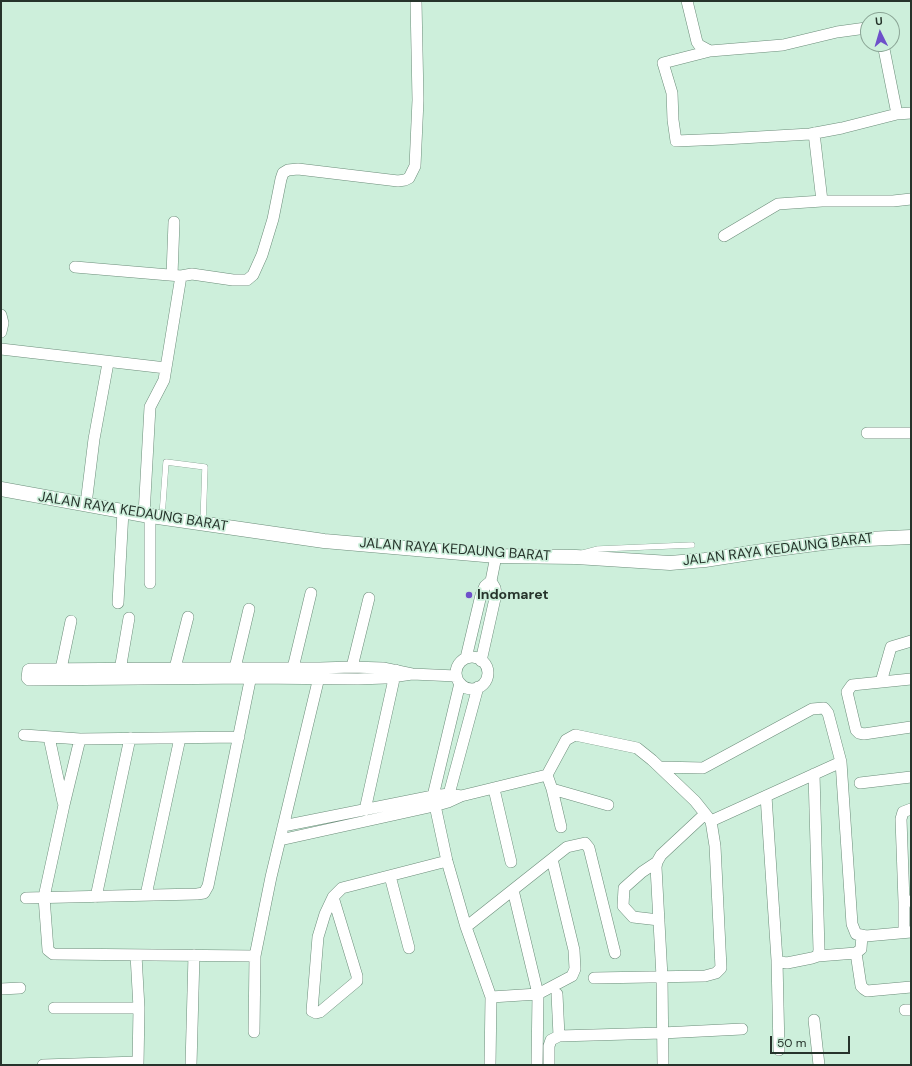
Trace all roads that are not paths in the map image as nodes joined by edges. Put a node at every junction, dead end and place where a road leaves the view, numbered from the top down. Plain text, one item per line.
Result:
1 (416, 1) edge
2 (687, 1) edge
3 (860, 29) edge
4 (710, 51) junction
5 (885, 52) edge
6 (911, 113) edge
7 (897, 114) junction
8 (814, 133) junction
9 (911, 199) edge
10 (822, 201) junction
11 (174, 222) dead end
12 (724, 236) dead end
13 (75, 267) dead end
14 (177, 275) junction
15 (1, 316) edge
16 (1, 332) edge
17 (1, 350) edge
18 (108, 363) junction
19 (166, 368) junction
20 (867, 433) dead end
21 (911, 433) edge
22 (1, 489) edge
23 (86, 504) junction
24 (122, 511) junction
25 (152, 516) junction
26 (202, 523) junction
27 (911, 537) edge
28 (692, 545) dead end
29 (496, 556) junction
30 (576, 557) junction
31 (491, 581) junction
32 (150, 583) dead end
33 (311, 593) dead end
34 (369, 598) dead end
35 (118, 603) dead end
36 (249, 609) dead end
37 (188, 617) dead end
38 (129, 618) dead end
39 (71, 621) dead end
40 (911, 641) edge
41 (466, 658) junction
42 (481, 661) junction
43 (352, 667) junction
44 (175, 668) junction
45 (235, 668) junction
46 (293, 668) junction
47 (61, 670) junction
48 (251, 673) junction
49 (396, 673) junction
50 (120, 674) junction
51 (320, 674) junction
52 (911, 679) edge
53 (458, 680) junction
54 (882, 682) junction
55 (478, 688) junction
56 (911, 727) edge
57 (24, 735) dead end
58 (49, 736) junction
59 (239, 737) junction
60 (130, 738) junction
61 (180, 738) junction
62 (80, 739) junction
63 (653, 761) junction
64 (841, 762) junction
65 (438, 772) junction
66 (454, 774) junction
67 (814, 774) junction
68 (547, 776) junction
69 (911, 777) edge
70 (860, 782) dead end
71 (494, 789) junction
72 (552, 789) junction
73 (766, 796) junction
74 (448, 798) junction
75 (434, 801) junction
76 (64, 805) junction
77 (608, 805) dead end
78 (911, 809) edge
79 (366, 810) junction
80 (708, 818) junction
81 (283, 826) junction
82 (561, 827) dead end
83 (280, 840) junction
84 (552, 859) junction
85 (447, 861) junction
86 (511, 862) dead end
87 (657, 862) junction
88 (390, 876) junction
89 (513, 890) junction
90 (146, 895) junction
91 (44, 897) junction
92 (96, 897) junction
93 (333, 897) junction
94 (26, 898) dead end
95 (908, 902) edge
96 (659, 920) junction
97 (466, 927) junction
98 (908, 932) edge
99 (862, 935) junction
100 (409, 948) dead end
101 (615, 953) dead end
102 (856, 953) junction
103 (136, 955) junction
104 (194, 955) junction
105 (255, 956) junction
106 (818, 956) junction
107 (777, 960) junction
108 (662, 977) junction
109 (594, 978) dead end
110 (911, 987) edge
111 (20, 988) dead end
112 (1, 989) edge
113 (538, 994) junction
114 (557, 994) dead end
115 (492, 997) junction
116 (54, 1008) dead end
117 (139, 1008) junction
118 (814, 1020) dead end
119 (742, 1029) dead end
120 (254, 1032) dead end
121 (662, 1033) junction
122 (559, 1036) junction
123 (779, 1050) dead end
124 (138, 1063) edge
125 (88, 1064) edge
126 (44, 1065) edge
127 (192, 1065) edge
128 (490, 1065) edge
129 (537, 1065) edge
130 (549, 1065) edge
131 (663, 1065) edge
132 (819, 1065) edge

1 - 14 street
2 - 4 street
3 - 4 street
4 - 8 street
5 - 7 street
6 - 7 street
7 - 8 street
8 - 10 street
9 - 10 street
10 - 12 street
11 - 14 street
13 - 14 street
14 - 19 street
15 - 16 street
17 - 18 street
18 - 19 street
18 - 23 street
19 - 25 street
20 - 21 street
22 - 23 street, JALAN RAYA KEDAUNG BARAT
23 - 24 street, JALAN RAYA KEDAUNG BARAT
24 - 25 street, JALAN RAYA KEDAUNG BARAT
24 - 35 street
25 - 26 street, JALAN RAYA KEDAUNG BARAT
25 - 26 lane
25 - 32 street
26 - 29 street, JALAN RAYA KEDAUNG BARAT
27 - 30 street, JALAN RAYA KEDAUNG BARAT
28 - 30 lane
29 - 30 street, JALAN RAYA KEDAUNG BARAT
29 - 31 street
31 - 41 street
31 - 42 street
33 - 46 street
34 - 43 street
36 - 45 street
37 - 44 street
38 - 50 street
39 - 47 street
40 - 54 street
41 - 42 street
41 - 53 street
42 - 55 street
43 - 49 street
43 - 51 street
44 - 45 street
44 - 50 street
45 - 48 street
46 - 48 street
46 - 51 street
47 - 50 street
47 - 50 street
48 - 50 street
48 - 51 street
48 - 59 street
49 - 51 street
49 - 53 street
49 - 79 street
51 - 81 street
52 - 54 street
53 - 55 street
53 - 65 street
54 - 56 street
55 - 66 street
57 - 58 street
58 - 62 street
58 - 76 street
59 - 61 street
59 - 90 street
60 - 61 street
60 - 62 street
60 - 92 street
61 - 90 street
62 - 76 street
63 - 64 street
63 - 68 street
63 - 80 street
64 - 67 street
64 - 99 street
65 - 66 street
65 - 75 street
66 - 74 street
67 - 73 street
67 - 106 street
68 - 71 street
68 - 72 street
69 - 70 street
71 - 74 street
71 - 86 street
72 - 77 street
72 - 82 street
73 - 80 street
73 - 107 street
74 - 75 street
75 - 79 street
75 - 83 street
75 - 85 street
76 - 91 street
78 - 95 street
79 - 81 street
80 - 87 street
80 - 108 street
81 - 83 street
83 - 105 street
84 - 89 street
84 - 101 street
84 - 113 street
85 - 88 street
85 - 97 street
87 - 96 street
87 - 96 street
88 - 93 street
88 - 100 street
89 - 97 street
89 - 113 street
90 - 92 street
91 - 92 street
91 - 94 street
91 - 103 street
93 - 93 street
95 - 98 street
96 - 108 street
97 - 115 street
98 - 99 street
99 - 102 street
102 - 106 street
102 - 110 street
103 - 104 street
103 - 117 street
104 - 105 street
104 - 127 street
105 - 120 street
106 - 107 street
107 - 123 street
108 - 109 street
108 - 121 street
111 - 112 street
113 - 115 street
113 - 129 street
114 - 122 street
115 - 128 street
116 - 117 street
117 - 124 street
118 - 132 street
119 - 121 street
121 - 122 street
121 - 131 street
122 - 130 street
124 - 125 street
125 - 126 street

